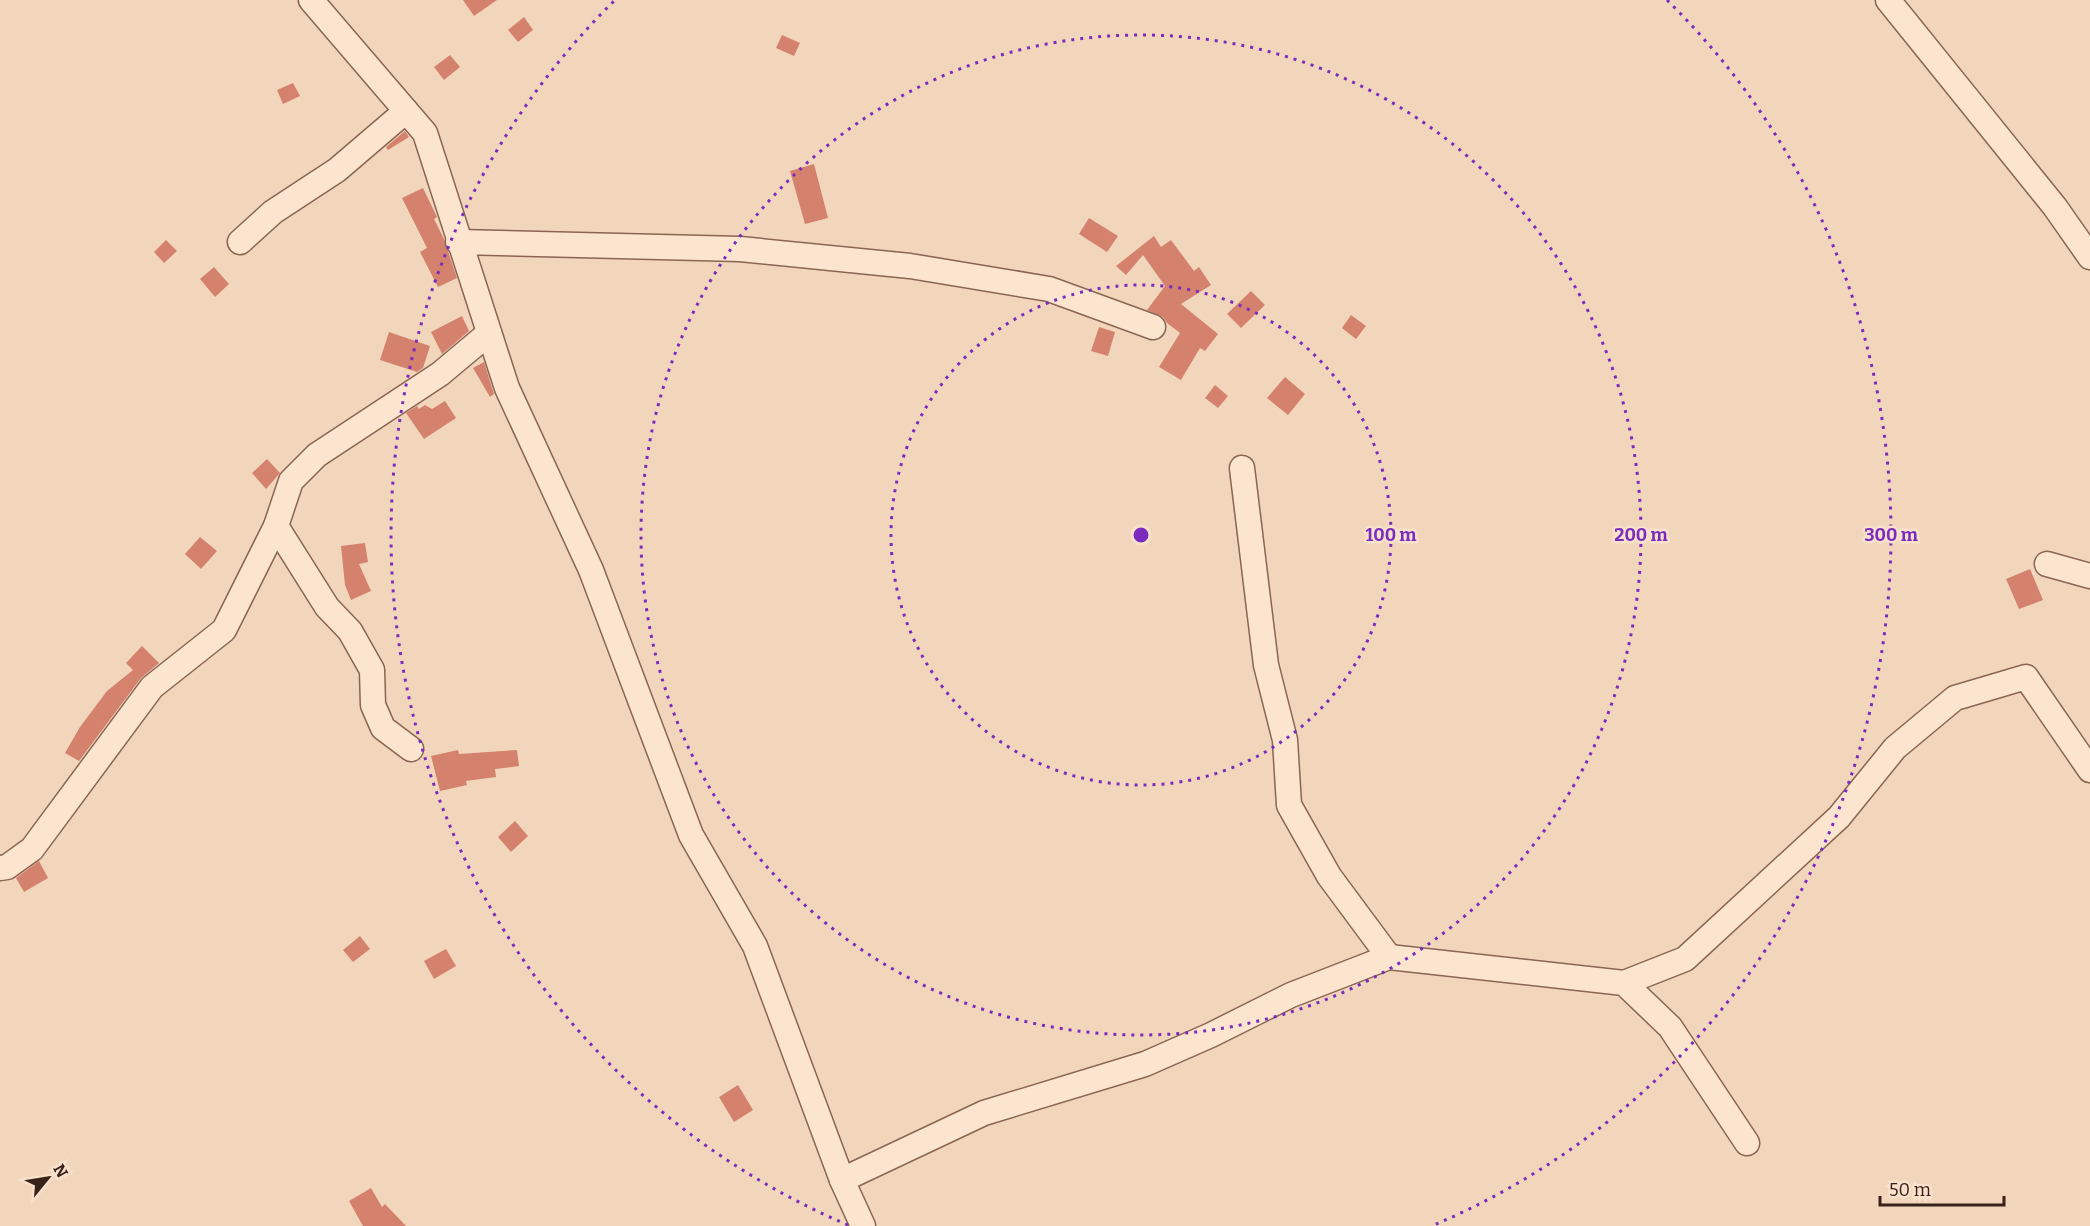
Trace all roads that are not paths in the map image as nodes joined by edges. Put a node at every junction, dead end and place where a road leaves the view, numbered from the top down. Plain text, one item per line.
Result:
1 (311, 0) edge
2 (1888, 0) edge
3 (406, 111) junction
4 (240, 242) dead end
5 (458, 242) junction
6 (2090, 257) edge
7 (1153, 327) dead end
8 (489, 333) junction
9 (1242, 468) dead end
10 (276, 526) junction
11 (2047, 564) dead end
12 (2090, 576) edge
13 (411, 749) dead end
14 (2090, 770) edge
15 (0, 868) edge
16 (1389, 957) junction
17 (1624, 983) junction
18 (1747, 1143) dead end
19 (842, 1180) junction
20 (863, 1226) edge

1 - 3 street
2 - 6 street
3 - 4 street
3 - 5 street
5 - 7 street
5 - 8 street
8 - 10 street
8 - 19 street
9 - 16 street
10 - 13 street
10 - 15 street
11 - 12 street
14 - 17 street
16 - 17 street
16 - 19 street
17 - 18 street
19 - 20 street

